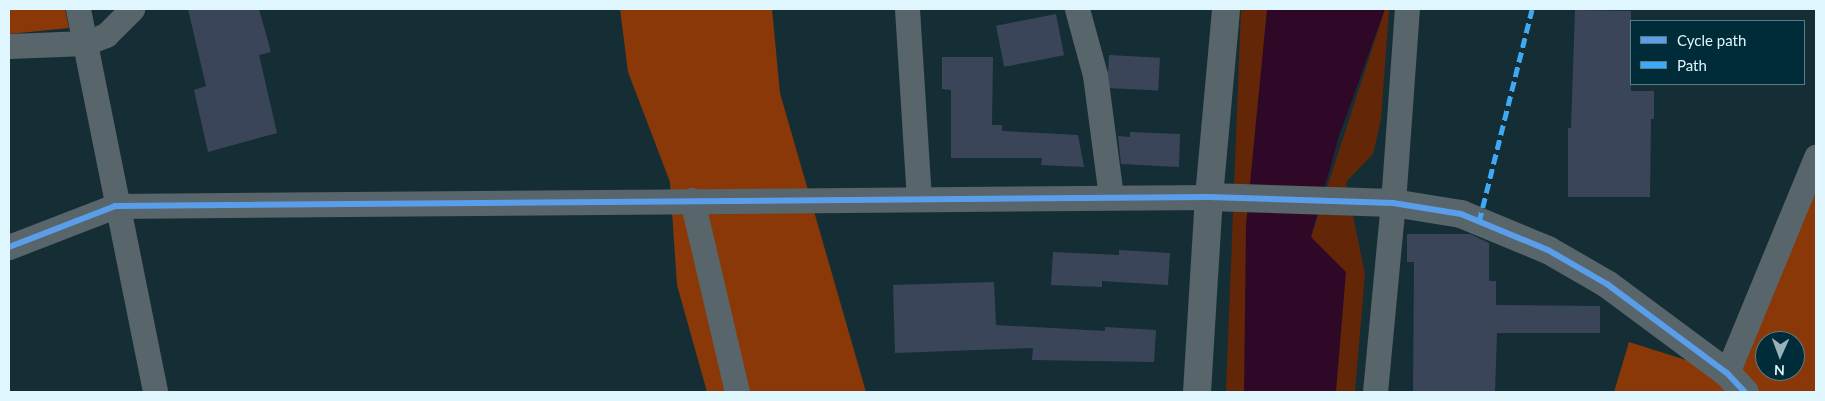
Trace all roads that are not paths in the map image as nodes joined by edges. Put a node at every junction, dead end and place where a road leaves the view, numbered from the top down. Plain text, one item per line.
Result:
1 (78, 9) edge
2 (132, 9) edge
3 (907, 9) edge
4 (1077, 9) edge
5 (1226, 9) edge
6 (1407, 9) edge
7 (86, 43) junction
8 (9, 46) edge
9 (1816, 157) edge
10 (1111, 197) junction
11 (1220, 197) junction
12 (919, 199) junction
13 (692, 200) junction
14 (1393, 202) junction
15 (115, 206) junction
16 (9, 247) edge
17 (1736, 383) edge
18 (155, 392) edge
19 (737, 392) edge
20 (1197, 392) edge
21 (1375, 392) edge

1 - 7 street
2 - 7 street
3 - 12 street
4 - 10 street
5 - 11 street
6 - 14 street
7 - 8 street
7 - 15 street
9 - 17 street
10 - 11 street
10 - 12 street
11 - 14 street
11 - 20 street
12 - 13 street
13 - 15 street
13 - 19 street
14 - 17 street
14 - 21 street
15 - 16 street
15 - 18 street

